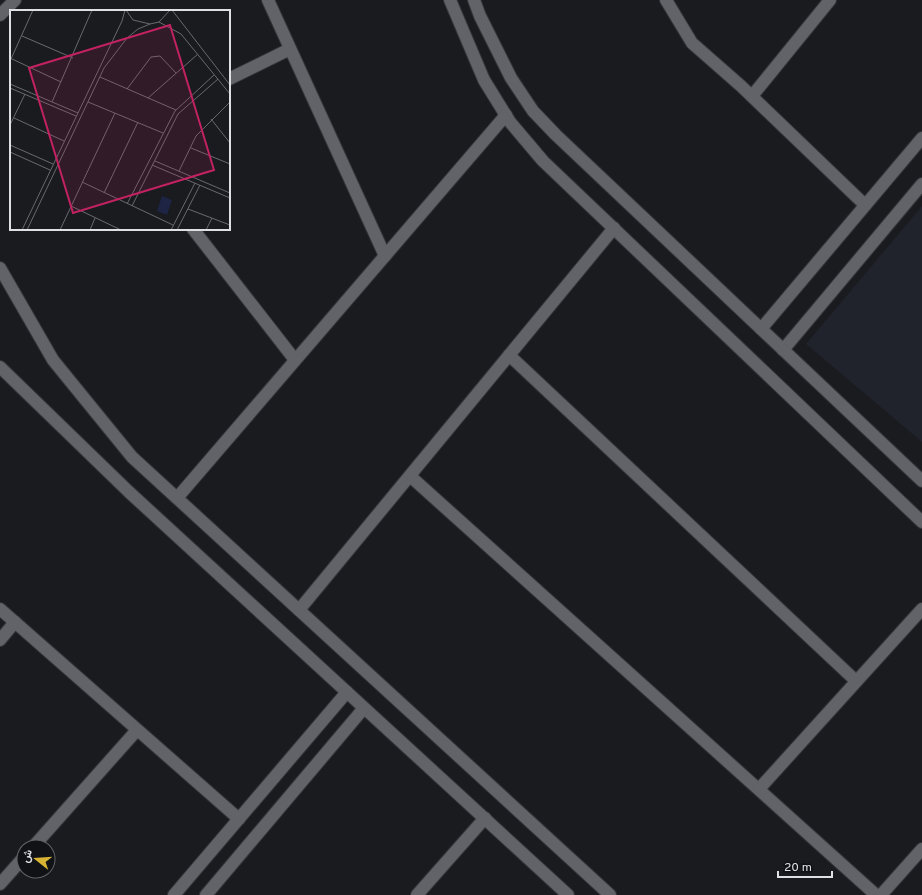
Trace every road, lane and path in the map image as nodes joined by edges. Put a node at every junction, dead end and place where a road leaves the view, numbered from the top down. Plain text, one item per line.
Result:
1 (15, 0) edge
2 (268, 0) edge
3 (450, 0) edge
4 (474, 0) edge
5 (666, 0) edge
6 (830, 0) edge
7 (0, 15) edge
8 (290, 50) junction
9 (230, 79) edge
10 (752, 96) junction
11 (506, 115) junction
12 (922, 138) edge
13 (922, 184) edge
14 (866, 205) junction
15 (614, 228) junction
16 (194, 230) edge
17 (385, 256) junction
18 (0, 268) edge
19 (761, 328) junction
20 (783, 350) junction
21 (509, 355) junction
22 (296, 360) junction
23 (0, 367) edge
24 (410, 476) junction
25 (922, 481) edge
26 (177, 498) junction
27 (922, 522) edge
28 (0, 609) edge
29 (922, 609) edge
30 (299, 610) junction
31 (15, 622) junction
32 (0, 640) edge
33 (856, 681) junction
34 (347, 692) junction
35 (364, 708) junction
36 (138, 730) junction
37 (759, 789) junction
38 (485, 818) junction
39 (239, 819) junction
40 (40, 839) edge
41 (922, 849) edge
42 (16, 866) edge
43 (0, 884) edge
44 (174, 895) edge
45 (206, 895) edge
46 (417, 895) edge
47 (568, 895) edge
48 (610, 895) edge
49 (876, 895) edge
50 (881, 895) edge

1 - 7 street
2 - 8 street
3 - 11 street
4 - 19 street
5 - 10 street
6 - 10 street
8 - 9 street
8 - 17 street
10 - 14 street
11 - 15 street
11 - 17 street
12 - 14 street
13 - 20 street
14 - 19 street
15 - 21 street
15 - 27 street
16 - 22 street
17 - 22 street
18 - 26 street
19 - 20 street
20 - 25 street
21 - 24 street
21 - 33 street
22 - 26 street
23 - 34 street
24 - 30 street
24 - 37 street
26 - 30 street
28 - 31 street
29 - 33 street
30 - 48 street
31 - 32 street
31 - 36 street
33 - 37 street
34 - 35 street
34 - 39 street
35 - 38 street
35 - 45 street
36 - 39 street
36 - 40 street
37 - 49 street
38 - 46 street
38 - 47 street
39 - 44 street
41 - 50 street
42 - 43 street

